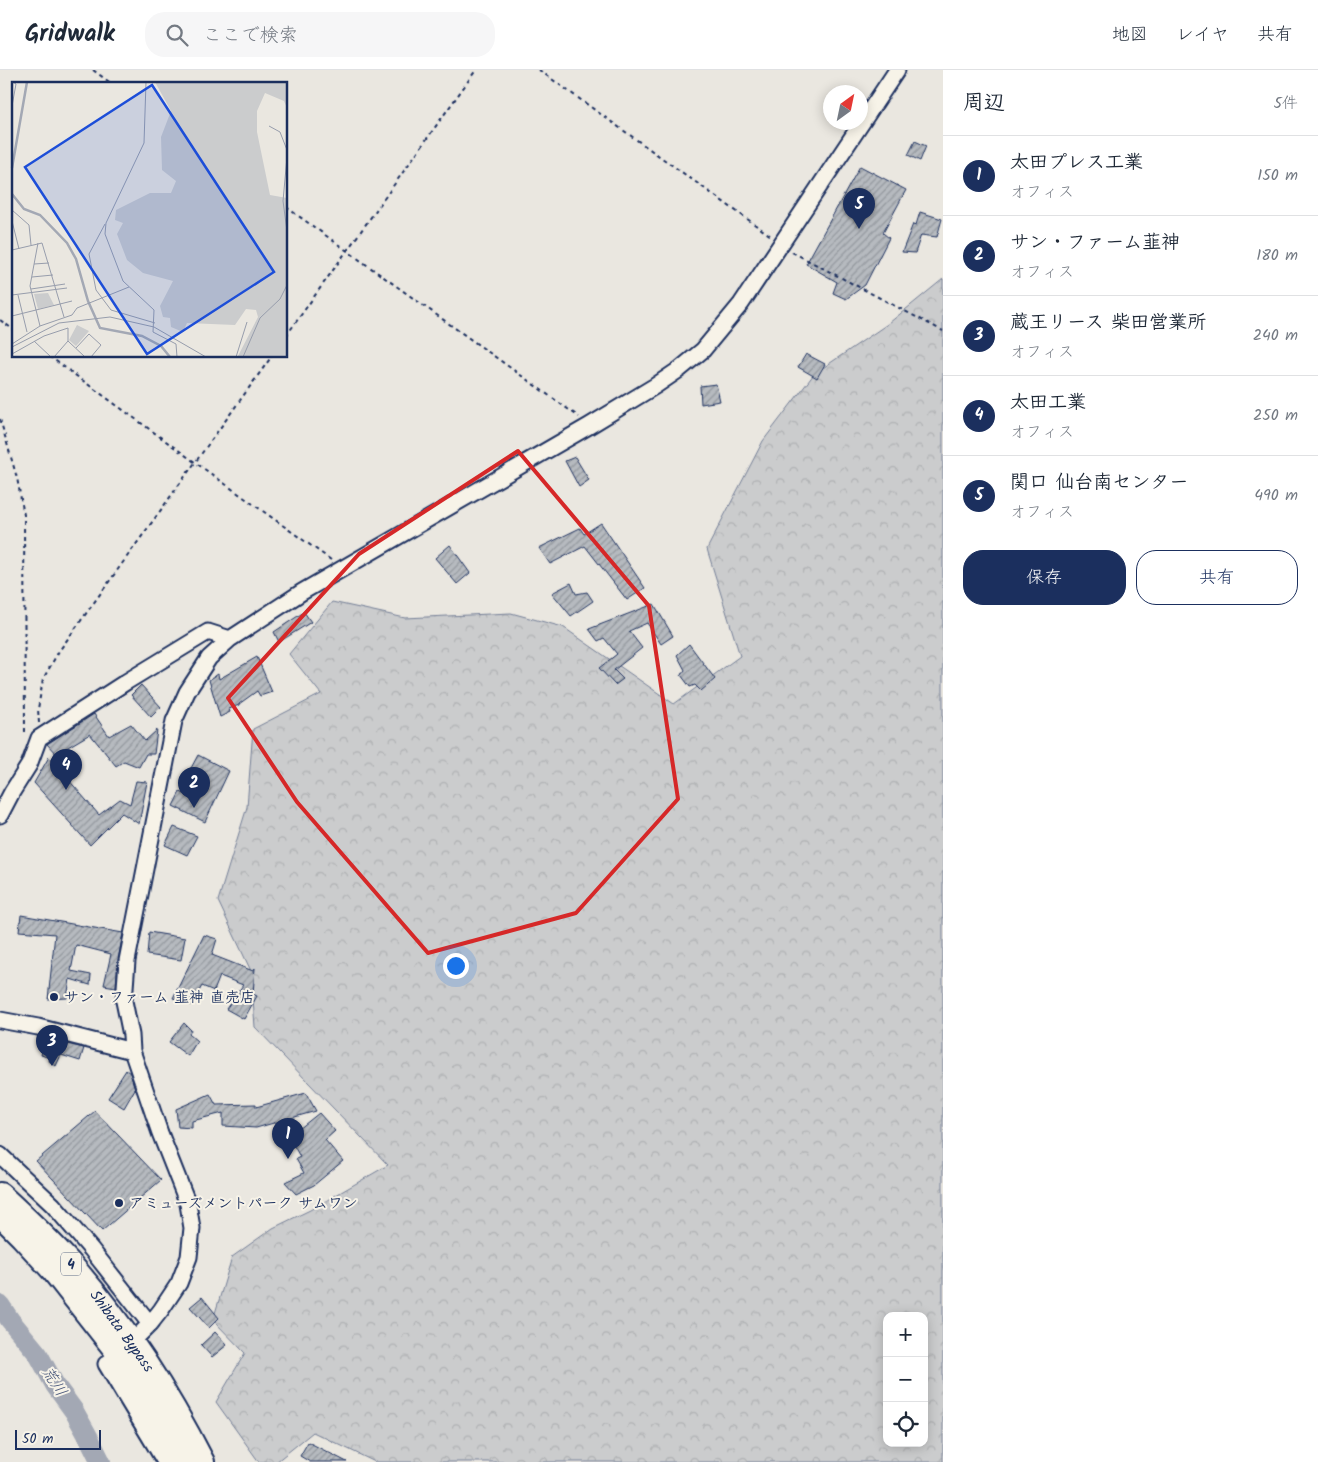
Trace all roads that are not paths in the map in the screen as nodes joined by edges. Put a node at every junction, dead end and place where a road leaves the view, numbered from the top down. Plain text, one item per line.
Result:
1 (897, 70) edge
2 (230, 639) junction
3 (0, 815) edge
4 (0, 1020) edge
5 (132, 1051) junction
6 (0, 1155) edge
7 (0, 1194) edge
8 (1, 1217) edge
9 (150, 1324) junction
10 (126, 1349) junction
11 (165, 1462) edge
12 (181, 1462) edge
13 (203, 1462) edge

1 - 2 street
2 - 3 street
2 - 5 street
4 - 5 street
5 - 9 street
6 - 9 street
7 - 10 highway, Shibata Bypass / 4
8 - 10 highway, Shibata Bypass / 4
9 - 10 street
10 - 11 street
10 - 12 highway, Shibata Bypass / 4
10 - 13 highway, Shibata Bypass / 4

